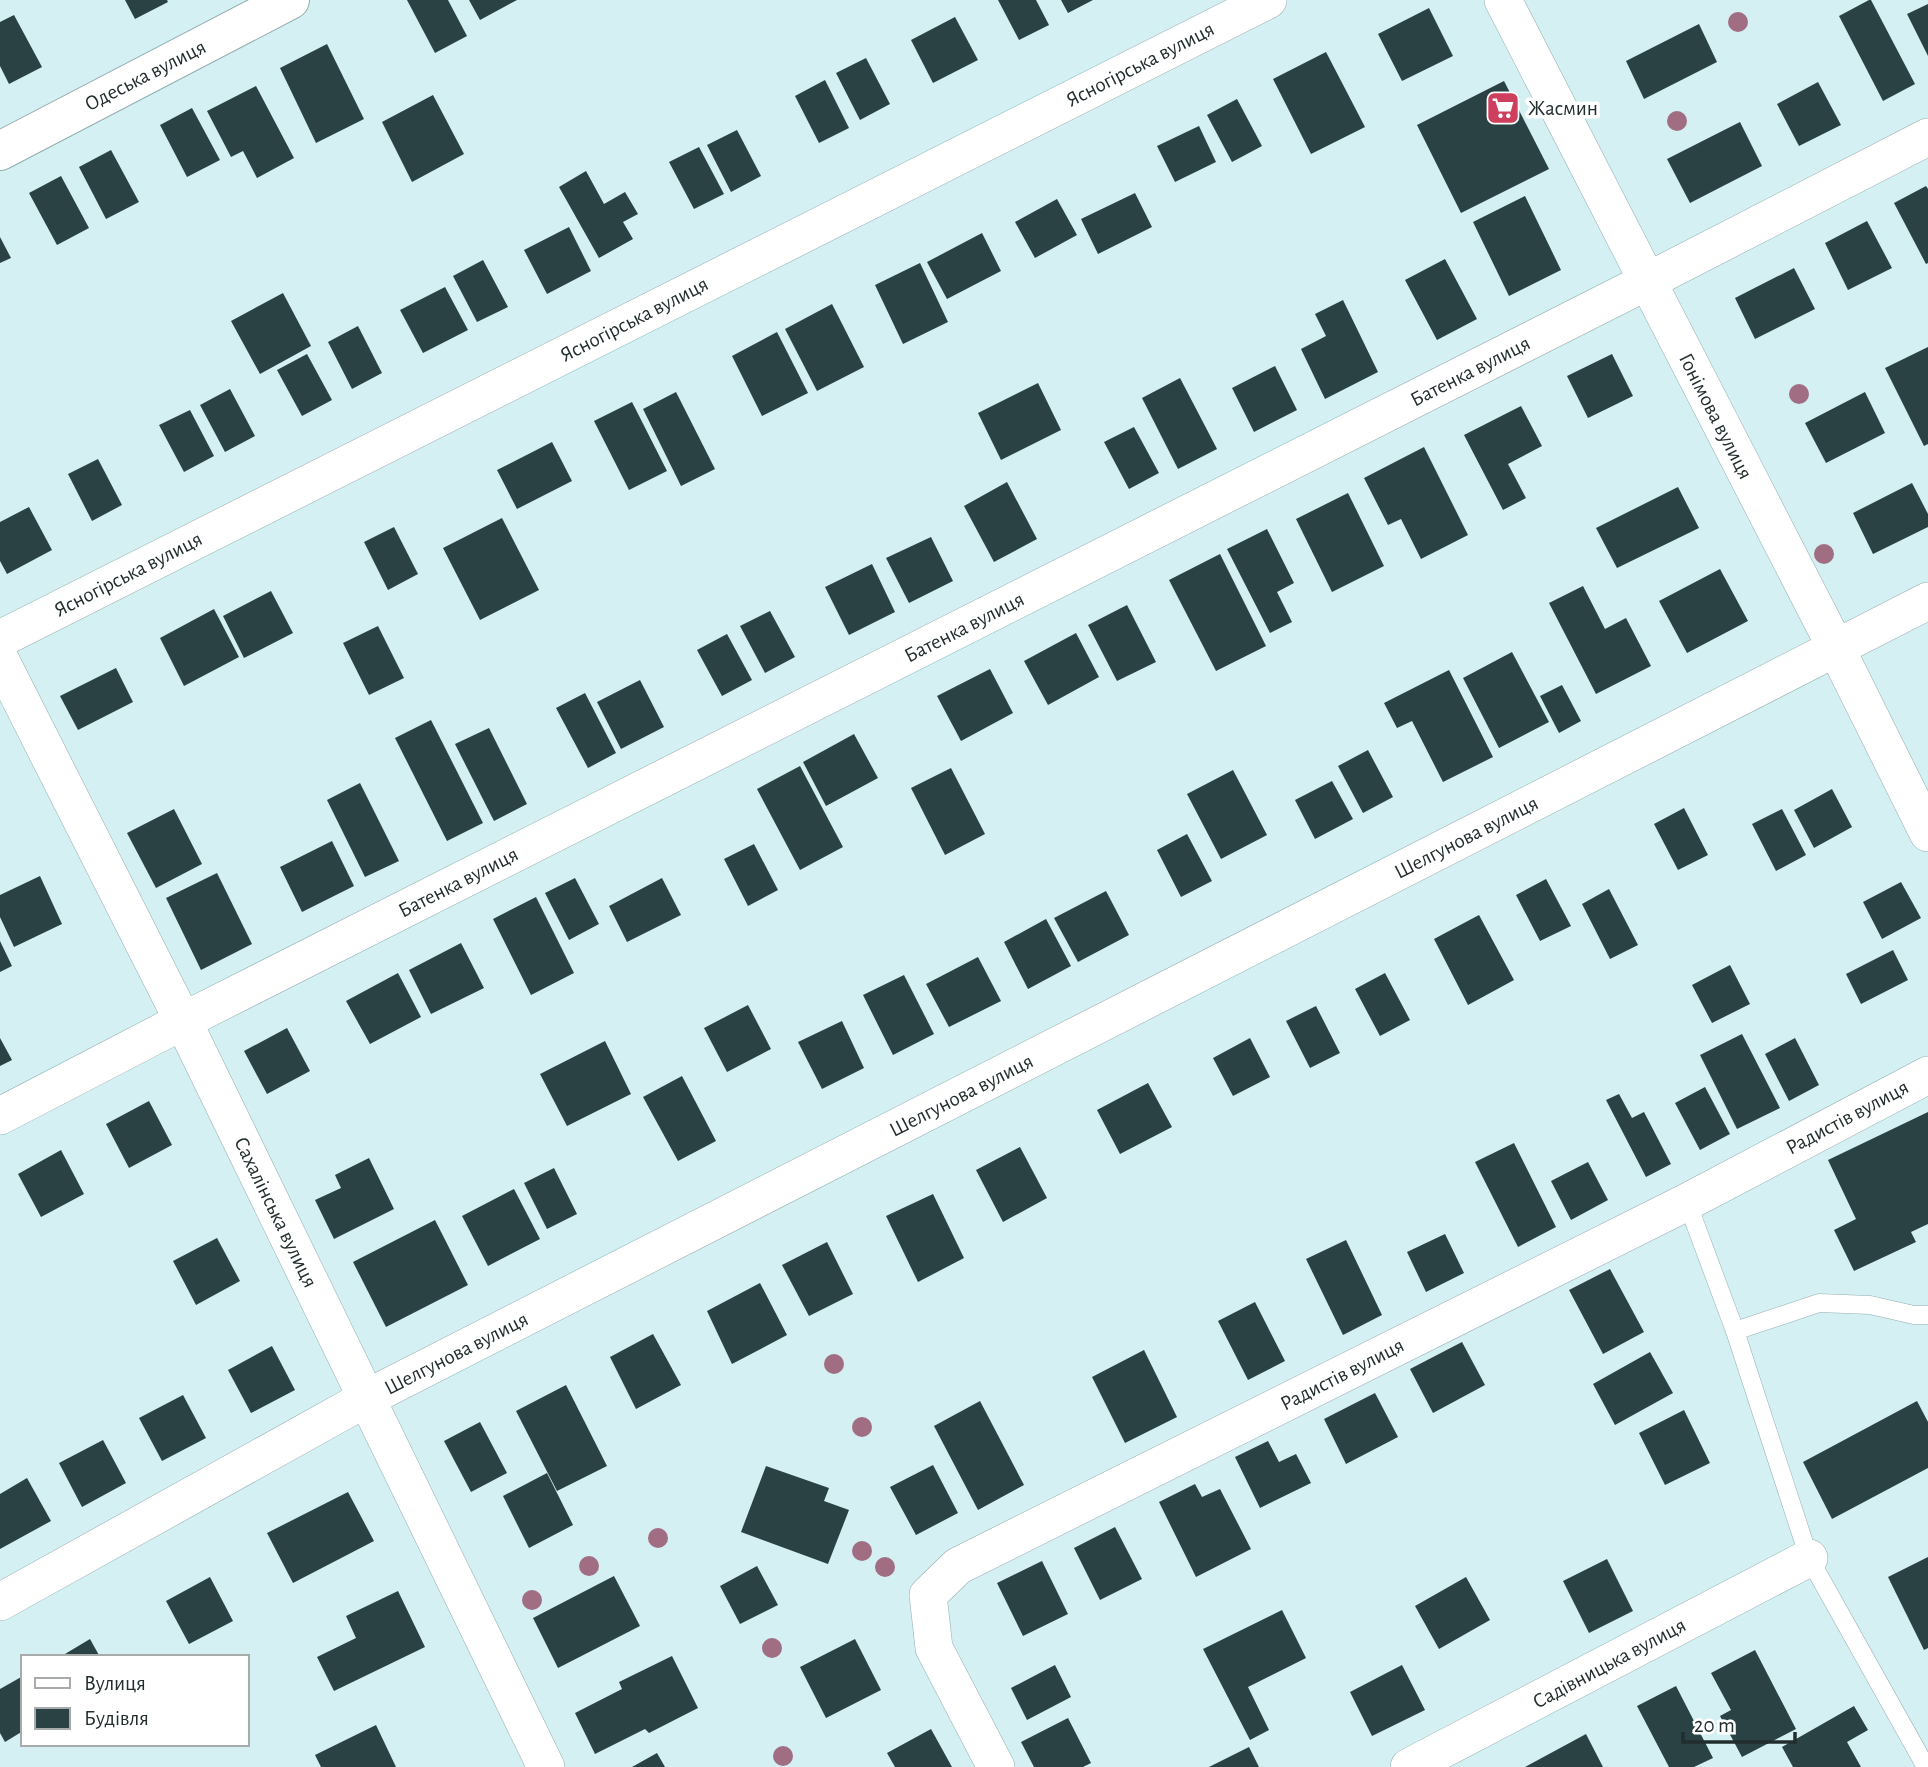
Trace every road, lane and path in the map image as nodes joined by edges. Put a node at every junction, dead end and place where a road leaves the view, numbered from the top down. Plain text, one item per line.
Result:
1 (290, 0) edge
2 (1268, 0) edge
3 (1503, 0) edge
4 (1928, 137) edge
5 (0, 151) edge
6 (1646, 282) junction
7 (1928, 601) edge
8 (0, 639) edge
9 (1836, 648) junction
10 (0, 659) edge
11 (1928, 832) edge
12 (183, 1021) junction
13 (1928, 1075) edge
14 (0, 1116) edge
15 (1687, 1202) junction
16 (1928, 1315) edge
17 (1735, 1331) junction
18 (367, 1398) junction
19 (1808, 1558) junction
20 (0, 1602) edge
21 (547, 1767) edge
22 (996, 1767) edge
23 (1409, 1767) edge
24 (1926, 1767) edge

1 - 5 street, Одеська вулиця
2 - 8 street, Ясногірська вулиця
3 - 6 street, Гонімова вулиця
4 - 6 street, Батенка вулиця
6 - 9 street, Гонімова вулиця
6 - 12 street, Батенка вулиця
7 - 9 street, Шелгунова вулиця
9 - 11 street, Гонімова вулиця
9 - 18 street, Шелгунова вулиця
10 - 12 street, Сахалінська вулиця
12 - 14 street, Батенка вулиця
12 - 18 street, Сахалінська вулиця
13 - 15 street, Радистів вулиця
15 - 17 lane
15 - 22 street, Радистів вулиця
16 - 17 lane
17 - 19 lane
18 - 20 street, Шелгунова вулиця
18 - 21 street, Сахалінська вулиця
19 - 23 street, Садівницька вулиця
19 - 24 lane

